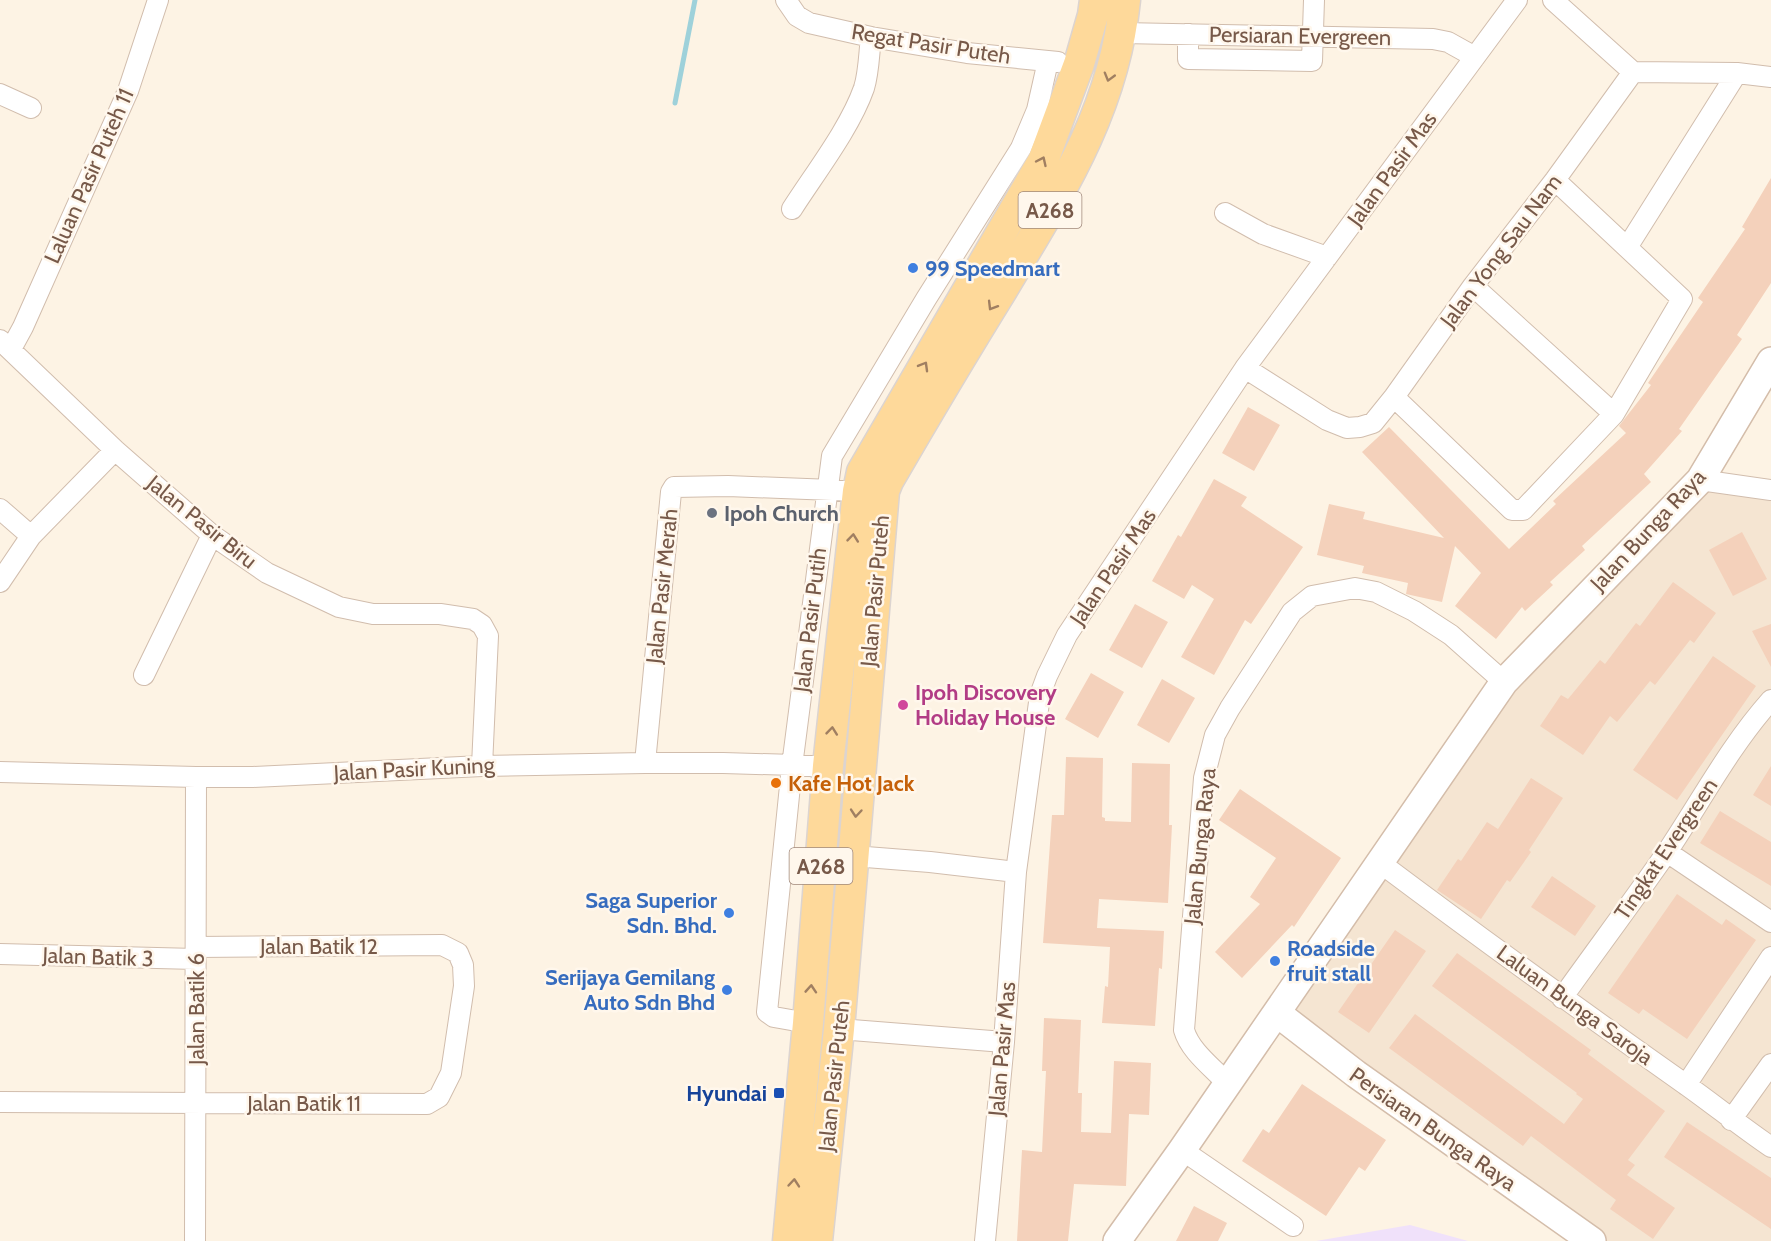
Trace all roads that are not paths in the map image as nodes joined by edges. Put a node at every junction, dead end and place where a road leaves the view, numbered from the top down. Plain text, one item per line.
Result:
1 (158, 0) edge
2 (1095, 0) edge
3 (1125, 0) edge
4 (1314, 0) edge
5 (1517, 0) edge
6 (1553, 0) edge
7 (788, 4) edge
8 (1122, 33) junction
9 (1313, 36) junction
10 (871, 37) junction
11 (1475, 57) junction
12 (1048, 61) junction
13 (1079, 64) junction
14 (1633, 72) junction
15 (1737, 73) junction
16 (1771, 77) edge
17 (0, 94) edge
18 (31, 108) dead end
19 (1555, 180) junction
20 (792, 209) dead end
21 (1225, 213) dead end
22 (1628, 246) junction
23 (1327, 257) junction
24 (1473, 286) junction
25 (926, 299) junction
26 (953, 315) junction
27 (5, 345) edge
28 (1771, 361) edge
29 (1245, 368) junction
30 (1394, 397) junction
31 (933, 402) junction
32 (1614, 414) junction
33 (115, 450) junction
34 (1700, 480) junction
35 (826, 490) junction
36 (1771, 490) edge
37 (858, 491) junction
38 (0, 509) edge
39 (212, 535) junction
40 (31, 536) junction
41 (0, 582) edge
42 (144, 675) dead end
43 (1504, 682) junction
44 (1767, 713) edge
45 (645, 763) junction
46 (482, 766) junction
47 (792, 766) junction
48 (828, 766) junction
49 (0, 771) edge
50 (196, 777) junction
51 (1667, 852) junction
52 (853, 856) junction
53 (1379, 862) junction
54 (1016, 873) junction
55 (1771, 922) edge
56 (442, 945) joint
57 (196, 953) junction
58 (0, 954) edge
59 (1771, 957) edge
60 (1562, 998) junction
61 (1277, 1013) junction
62 (808, 1023) junction
63 (839, 1029) junction
64 (1004, 1042) junction
65 (1771, 1064) edge
66 (1227, 1083) junction
67 (1686, 1085) junction
68 (0, 1102) edge
69 (196, 1103) junction
70 (1731, 1120) junction
71 (1771, 1147) edge
72 (1182, 1150) junction
73 (1293, 1226) dead end
74 (195, 1241) edge
75 (788, 1241) edge
76 (817, 1241) edge
77 (985, 1241) edge
78 (1117, 1241) edge
79 (1592, 1241) edge

1 - 27 street, Laluan Pasir Puteh 11
2 - 13 main road, Jalan Pasir Puteh / A268
3 - 8 main road, Jalan Pasir Puteh / A268
4 - 9 street
5 - 11 street, Jalan Pasir Mas
6 - 14 street
7 - 10 street, Regat Pasir Puteh
8 - 9 street, Persiaran Evergreen
8 -> 31 main road, Jalan Pasir Puteh / A268
9 - 11 street, Persiaran Evergreen
10 - 12 street, Regat Pasir Puteh
10 - 20 street
11 - 23 street, Jalan Pasir Mas
12 - 13 street, Regat Pasir Puteh
12 - 25 street, Jalan Pasir Putih
26 -> 13 main road, Jalan Pasir Puteh / A268
14 - 15 street
14 - 19 street, Jalan Yong Sau Nam
15 - 16 street
15 - 22 street
17 - 18 street
19 - 22 street
19 - 24 street, Jalan Yong Sau Nam
21 - 23 street
22 - 32 street
23 - 29 street, Jalan Pasir Mas
24 - 30 street, Jalan Yong Sau Nam
24 - 32 street
25 - 26 street
25 - 35 street, Jalan Pasir Putih
37 -> 26 main road, Jalan Pasir Puteh / A268
27 - 33 street, Jalan Pasir Biru
28 - 34 main road, Jalan Bunga Raya
29 - 30 street, Jalan Yong Sau Nam
29 - 54 street, Jalan Pasir Mas
30 - 32 street
31 - 37 main road
31 -> 52 main road, Jalan Pasir Puteh / A268
33 - 39 street, Jalan Pasir Biru
33 - 40 street
34 - 36 street
34 - 43 main road, Jalan Bunga Raya
35 - 37 street, Jalan Pasir Merah
35 - 45 street, Jalan Pasir Merah
35 - 47 street, Jalan Pasir Putih
48 -> 37 main road, Jalan Pasir Puteh / A268
38 - 40 street
39 - 42 street
39 - 46 street, Jalan Pasir Biru
40 - 41 street
43 - 53 main road, Jalan Bunga Raya
43 - 66 street, Jalan Bunga Raya
44 - 51 street, Tingkat Evergreen
45 - 46 street, Jalan Pasir Kuning
45 - 47 street, Jalan Pasir Kuning
46 - 50 street, Jalan Pasir Kuning
47 - 48 street, Jalan Pasir Kuning
47 - 62 street, Jalan Pasir Putih
62 -> 48 main road, Jalan Pasir Puteh / A268
49 - 50 street, Jalan Pasir Kuning
50 - 57 street, Jalan Batik 6
51 - 55 street
51 - 60 street, Tingkat Evergreen
52 - 54 street
52 - 63 main road, Jalan Pasir Puteh / A268
53 - 60 street, Laluan Bunga Saroja
53 - 61 main road, Jalan Bunga Raya
54 - 64 street, Jalan Pasir Mas
56 - 57 street, Jalan Batik 12
56 - 69 street, Jalan Batik 11
57 - 58 street, Jalan Batik 3
57 - 69 street, Jalan Batik 6
59 - 67 street
60 - 67 street, Laluan Bunga Saroja
61 - 66 main road, Jalan Bunga Raya
61 - 79 main road, Persiaran Bunga Raya
75 -> 62 main road, Jalan Pasir Puteh / A268
63 - 64 street
63 - 76 main road, Jalan Pasir Puteh / A268
64 - 77 street, Jalan Pasir Mas
65 - 70 street
66 - 72 main road, Jalan Bunga Raya
67 - 70 street, Laluan Bunga Saroja
68 - 69 street, Jalan Batik 11
69 - 74 street, Jalan Batik 6
70 - 71 street, Laluan Bunga Saroja
72 - 73 street
72 - 78 main road, Jalan Bunga Raya

